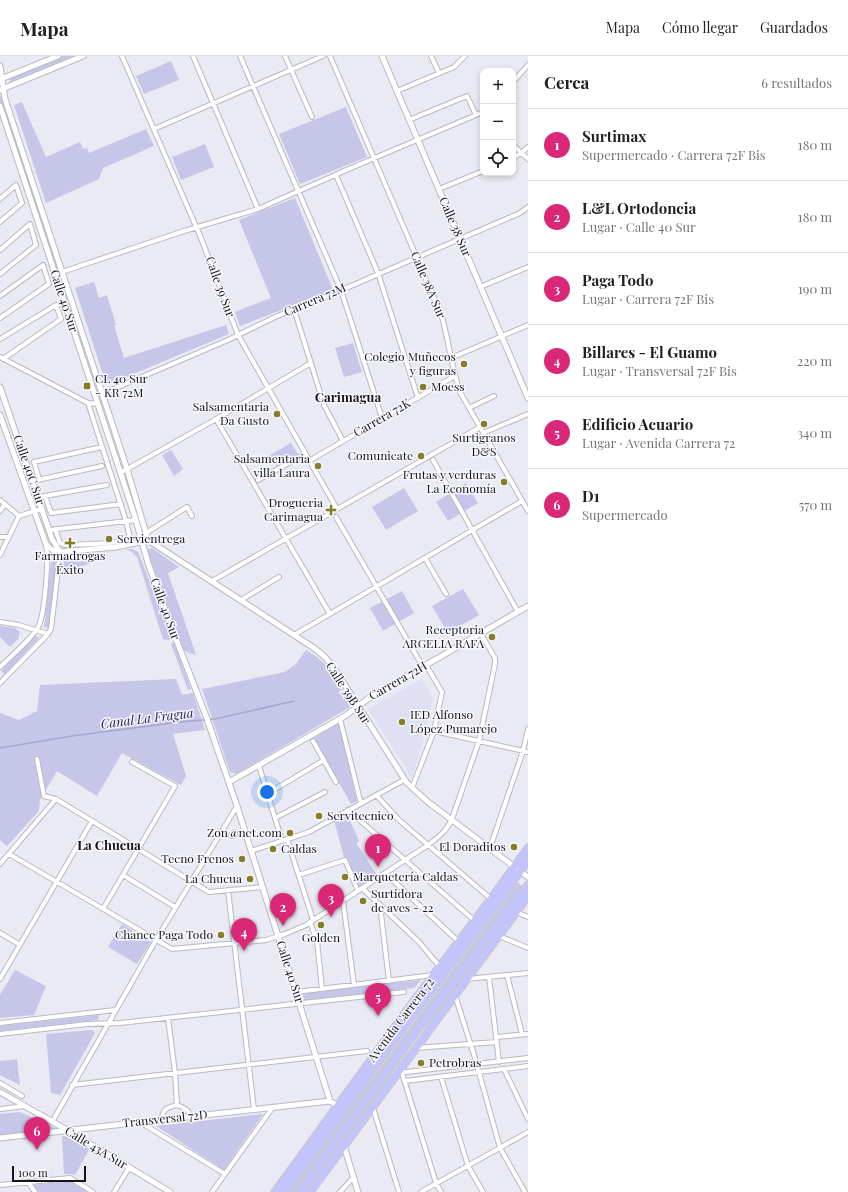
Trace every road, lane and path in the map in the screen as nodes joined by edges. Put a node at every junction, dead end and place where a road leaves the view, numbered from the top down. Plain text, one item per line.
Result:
1 (58, 56) edge
2 (83, 56) edge
3 (122, 56) edge
4 (193, 56) edge
5 (240, 56) edge
6 (285, 56) edge
7 (323, 56) edge
8 (330, 56) edge
9 (382, 56) edge
10 (432, 56) edge
11 (465, 56) edge
12 (0, 66) edge
13 (528, 66) edge
14 (291, 70) junction
15 (439, 73) junction
16 (1, 79) edge
17 (516, 79) edge
18 (253, 86) junction
19 (2, 89) edge
20 (397, 91) junction
21 (213, 104) junction
22 (0, 106) edge
23 (479, 114) edge
24 (312, 117) dead end
25 (409, 120) junction
26 (154, 129) junction
27 (418, 139) junction
28 (528, 147) edge
29 (516, 149) edge
30 (521, 153) junction
31 (516, 156) edge
32 (374, 158) junction
33 (528, 159) edge
34 (480, 171) edge
35 (336, 174) junction
36 (439, 189) junction
37 (298, 191) junction
38 (0, 199) edge
39 (528, 207) edge
40 (258, 209) junction
41 (0, 222) edge
42 (197, 227) junction
43 (460, 238) junction
44 (0, 250) edge
45 (416, 257) junction
46 (528, 267) edge
47 (54, 272) junction
48 (62, 272) junction
49 (378, 273) junction
50 (0, 274) edge
51 (56, 278) junction
52 (480, 286) junction
53 (341, 290) junction
54 (0, 296) edge
55 (294, 309) junction
56 (0, 318) edge
57 (528, 325) edge
58 (238, 335) junction
59 (502, 336) junction
60 (0, 339) edge
61 (2, 358) edge
62 (451, 358) junction
63 (310, 363) junction
64 (455, 376) junction
65 (0, 387) edge
66 (268, 388) junction
67 (102, 394) junction
68 (494, 396) dead end
69 (418, 398) junction
70 (528, 398) edge
71 (88, 404) junction
72 (98, 404) junction
73 (469, 408) junction
74 (528, 414) edge
75 (0, 415) edge
76 (382, 418) junction
77 (216, 419) junction
78 (480, 427) junction
79 (483, 433) junction
80 (343, 441) junction
81 (102, 447) junction
82 (305, 454) junction
83 (433, 460) dead end
84 (310, 461) junction
85 (102, 466) dead end
86 (127, 469) junction
87 (120, 473) junction
88 (39, 479) junction
89 (258, 480) dead end
90 (33, 481) junction
91 (107, 485) dead end
92 (45, 496) junction
93 (38, 497) junction
94 (0, 500) edge
95 (522, 501) junction
96 (5, 504) junction
97 (121, 504) junction
98 (42, 509) junction
99 (337, 509) junction
100 (0, 511) edge
101 (34, 511) junction
102 (528, 511) edge
103 (19, 516) junction
104 (192, 516) dead end
105 (336, 517) dead end
106 (136, 520) junction
107 (126, 521) junction
108 (144, 527) junction
109 (55, 529) junction
110 (151, 529) junction
111 (49, 530) junction
112 (472, 530) junction
113 (146, 533) junction
114 (0, 537) edge
115 (9, 537) junction
116 (286, 539) junction
117 (148, 540) junction
118 (142, 542) junction
119 (46, 544) junction
120 (74, 545) junction
121 (74, 551) junction
122 (60, 552) junction
123 (0, 555) edge
124 (425, 558) junction
125 (279, 577) dead end
126 (212, 581) junction
127 (377, 586) junction
128 (446, 594) dead end
129 (241, 600) junction
130 (528, 606) edge
131 (518, 612) junction
132 (330, 614) junction
133 (0, 622) edge
134 (36, 630) junction
135 (48, 634) junction
136 (481, 634) junction
137 (294, 635) junction
138 (425, 666) junction
139 (0, 667) edge
140 (1, 681) edge
141 (358, 707) junction
142 (340, 719) junction
143 (528, 730) edge
144 (434, 731) junction
145 (313, 741) dead end
146 (479, 741) junction
147 (523, 751) junction
148 (528, 752) edge
149 (36, 759) dead end
150 (324, 760) junction
151 (132, 762) dead end
152 (258, 766) junction
153 (404, 780) junction
154 (229, 782) junction
155 (336, 782) dead end
156 (412, 788) junction
157 (325, 792) dead end
158 (267, 794) junction
159 (376, 795) junction
160 (56, 799) junction
161 (361, 804) junction
162 (237, 806) junction
163 (348, 810) junction
164 (275, 818) junction
165 (451, 820) junction
166 (92, 821) junction
167 (288, 839) junction
168 (282, 841) junction
169 (428, 845) junction
170 (490, 848) junction
171 (528, 848) edge
172 (138, 849) junction
173 (251, 851) junction
174 (9, 854) junction
175 (405, 860) junction
176 (528, 861) edge
177 (0, 864) edge
178 (517, 869) junction
179 (385, 873) junction
180 (299, 874) junction
181 (123, 875) junction
182 (528, 877) edge
183 (56, 881) junction
184 (191, 881) junction
185 (528, 884) edge
186 (263, 887) junction
187 (362, 888) junction
188 (228, 890) junction
189 (358, 891) junction
190 (528, 896) edge
191 (491, 899) junction
192 (343, 901) junction
193 (380, 904) junction
194 (176, 907) junction
195 (103, 909) junction
196 (516, 912) junction
197 (528, 917) edge
198 (312, 921) junction
199 (475, 921) junction
200 (0, 933) edge
201 (499, 936) junction
202 (279, 937) junction
203 (156, 940) junction
204 (470, 941) junction
205 (459, 942) junction
206 (235, 944) junction
207 (20, 945) junction
208 (528, 948) edge
209 (440, 967) junction
210 (528, 973) edge
211 (434, 975) junction
212 (507, 975) junction
213 (489, 977) junction
214 (0, 979) edge
215 (467, 979) junction
216 (389, 981) junction
217 (354, 985) junction
218 (322, 989) junction
219 (296, 992) junction
220 (404, 992) dead end
221 (455, 995) junction
222 (299, 1003) junction
223 (447, 1006) junction
224 (242, 1009) junction
225 (115, 1010) junction
226 (429, 1015) junction
227 (168, 1018) junction
228 (0, 1023) edge
229 (108, 1024) junction
230 (0, 1034) edge
231 (522, 1034) junction
232 (528, 1034) edge
233 (497, 1039) junction
234 (471, 1044) junction
235 (415, 1048) junction
236 (367, 1051) dead end
237 (316, 1057) junction
238 (528, 1058) edge
239 (499, 1062) junction
240 (249, 1064) junction
241 (477, 1064) junction
242 (528, 1066) edge
243 (504, 1069) junction
244 (478, 1072) junction
245 (175, 1073) junction
246 (400, 1073) junction
247 (441, 1077) junction
248 (405, 1081) junction
249 (0, 1083) edge
250 (72, 1085) junction
251 (0, 1092) edge
252 (22, 1096) dead end
253 (330, 1101) junction
254 (177, 1104) junction
255 (25, 1106) junction
256 (338, 1106) junction
257 (273, 1107) junction
258 (373, 1107) junction
259 (0, 1109) edge
260 (254, 1109) junction
261 (190, 1117) junction
262 (528, 1119) edge
263 (161, 1120) junction
264 (52, 1122) junction
265 (140, 1122) junction
266 (67, 1130) junction
267 (528, 1132) edge
268 (0, 1138) edge
269 (344, 1146) junction
270 (500, 1148) junction
271 (468, 1166) junction
272 (129, 1168) junction
273 (317, 1170) junction
274 (225, 1174) junction
275 (296, 1176) junction
276 (354, 1178) junction
277 (28, 1182) junction
278 (436, 1184) junction
279 (0, 1185) edge
280 (528, 1190) edge
281 (35, 1192) edge
282 (93, 1192) edge
283 (114, 1192) edge
284 (170, 1192) edge
285 (212, 1192) edge
286 (276, 1192) edge
287 (284, 1192) edge
288 (300, 1192) edge
289 (307, 1192) edge
290 (310, 1192) edge
291 (340, 1192) edge
292 (358, 1192) edge
293 (400, 1192) edge
294 (422, 1192) edge
295 (441, 1192) edge
296 (483, 1192) edge
297 (525, 1192) edge

1 - 16 street
2 - 19 street
3 - 26 street, Calle 39 Sur
4 - 21 street
5 - 18 street
6 - 14 street
7 - 14 street
8 - 32 street, Calle 38A Sur
9 - 20 street, Calle 38 Sur
10 - 15 street
11 - 15 street
12 - 16 street, Calle 40 Sur
13 - 17 street
14 - 18 street
14 - 24 street
15 - 20 street
16 - 19 street, Calle 40 Sur
18 - 21 street
18 - 37 street
19 - 48 street, Calle 40 Sur
20 - 25 street, Calle 38 Sur
21 - 26 street
21 - 40 street
22 - 47 street, Calle 40 Sur
23 - 25 street
23 - 27 street
25 - 27 street, Calle 38 Sur
26 - 42 street, Calle 39 Sur
27 - 32 street
27 - 36 street, Calle 38 Sur
28 - 30 street
29 - 30 street
30 - 31 street
30 - 33 street
32 - 35 street
32 - 45 street, Calle 38A Sur
34 - 36 street
35 - 37 street
35 - 49 street
36 - 43 street, Calle 38 Sur
37 - 40 street
37 - 53 street
38 - 41 street
39 - 43 street, Carrera 72M
40 - 42 street
42 - 48 street
42 - 58 street, Calle 39 Sur
43 - 45 street, Carrera 72M
43 - 52 street, Calle 38 Sur
44 - 50 street
45 - 49 street, Carrera 72M
45 - 62 street, Calle 38A Sur
46 - 52 street
47 - 48 street
47 - 51 street, Calle 40 Sur
48 - 51 street
48 - 67 street, Calle 40 Sur
49 - 53 street, Carrera 72M
49 - 69 street
51 - 72 street, Calle 40 Sur
52 - 59 street, Calle 38 Sur
53 - 55 street, Carrera 72M
53 - 76 street
54 - 56 street, Calle 40 Sur
55 - 58 street, Carrera 72M
55 - 63 street
57 - 59 street
58 - 66 street, Calle 39 Sur
58 - 67 street, Carrera 72M
59 - 62 street
59 - 70 street, Calle 38 Sur
60 - 61 street, Calle 40 Sur
61 - 71 street
62 - 64 street, Calle 38A Sur
63 - 66 street
63 - 80 street
64 - 69 street, Carrera 72K
64 - 73 street, Calle 38A Sur
65 - 90 street, Calle 40C Sur
66 - 77 street
66 - 82 street, Calle 39 Sur
67 - 86 street, Calle 40 Sur
68 - 73 street
69 - 76 street, Carrera 72K
71 - 72 street
71 - 81 street
72 - 87 street, Calle 40 Sur
73 - 78 street, Calle 38A Sur
74 - 79 street
75 - 101 street, Calle 40C Sur
76 - 80 street, Carrera 72K
77 - 86 street
77 - 116 street
78 - 79 street, Calle 38A Sur
78 - 99 street
79 - 95 street, Calle 38A Sur
80 - 84 street, Carrera 72K
81 - 88 street, Calle 40C Sur
81 - 97 street
82 - 84 street, Calle 39 Sur
82 - 89 street
83 - 112 street
84 - 99 street, Calle 39 Sur
85 - 88 street
86 - 87 street
86 - 108 street, Calle 40 Sur
87 - 106 street, Calle 40 Sur
88 - 90 street
90 - 93 street, Calle 40C Sur
91 - 92 street
92 - 93 street
92 - 97 street, Calle 40C Sur
93 - 98 street, Calle 40C Sur
94 - 96 street
95 - 102 street, Calle 38A Sur
95 - 112 street
96 - 100 street
96 - 103 street
97 - 107 street
98 - 101 street
98 - 111 street, Calle 40C Sur
99 - 116 street
101 - 103 street
101 - 119 street, Calle 40C Sur
103 - 115 street
104 - 110 street
105 - 127 street
106 - 107 street
106 - 118 street, Calle 40 Sur
107 - 109 street
107 - 120 street
108 - 110 street
108 - 113 street, Calle 40 Sur
109 - 111 street
109 - 120 street
110 - 113 street
111 - 122 street, Calle 40C Sur
112 - 124 street
112 - 131 street
113 - 117 street, Calle 40 Sur
114 - 115 street
115 - 123 street
116 - 126 street
116 - 132 street
117 - 118 street
117 - 126 street, Calle 39B Sur
118 - 121 street
118 - 154 street, Calle 40 Sur
119 - 122 street
119 - 134 street
120 - 121 street
121 - 122 street
122 - 135 street
124 - 127 street
124 - 128 street
125 - 129 street
126 - 129 street, Calle 39B Sur
127 - 132 street
127 - 138 street
129 - 137 street, Calle 39B Sur
130 - 131 street, Carrera 72H
131 - 136 street, Carrera 72H
132 - 137 street
133 - 134 street
134 - 135 street
134 - 139 street
135 - 140 street
136 - 138 street, Carrera 72H
136 - 146 street
137 - 141 street, Calle 39B Sur
138 - 141 street, Carrera 72H
138 - 144 street
141 - 142 street, Carrera 72H
141 - 153 street, Calle 39B Sur
142 - 152 street, Carrera 72H
142 - 161 street
143 - 147 street
144 - 146 street
144 - 156 street
145 - 150 street
146 - 147 street
146 - 165 street
147 - 148 street
147 - 170 street
149 - 160 street
150 - 155 street
150 - 158 street
151 - 172 street
152 - 154 street, Carrera 72H
152 - 158 street
153 - 156 street, Calle 39B Sur
153 - 159 street
154 - 162 street, Calle 40 Sur
156 - 165 street, Calle 39B Sur
157 - 164 street
158 - 164 street
159 - 161 street
159 - 169 street
160 - 166 street
160 - 174 street
161 - 163 street
162 - 173 street, Calle 40 Sur
162 - 184 street
163 - 167 street
163 - 175 street
164 - 168 street
165 - 169 street
165 - 170 street, Calle 39B Sur
166 - 172 street
166 - 183 street
167 - 168 street
167 - 180 street
168 - 173 street
169 - 175 street
169 - 191 street
170 - 178 street, Calle 39B Sur
171 - 178 highway, Avenida Carrera 72
172 - 181 street
172 - 184 street
173 - 186 street, Calle 40 Sur
174 - 177 street
174 - 183 street
175 - 179 street
175 - 199 street
176 - 178 highway, Avenida Carrera 72
178 - 182 street, Calle 39B Sur
178 - 191 highway, Avenida Carrera 72
178 - 204 highway, Avenida Carrera 72
179 - 187 street
179 - 205 street
180 - 189 street
180 - 198 street
181 - 194 street
181 - 195 street
183 - 195 street
183 - 207 street
184 - 188 street
184 - 194 street
185 - 226 highway, Avenida Carrera 72
186 - 188 street
186 - 202 street, Calle 40 Sur
187 - 189 street
187 - 193 street
188 - 206 street
189 - 192 street
190 - 196 highway
191 - 199 highway, Avenida Carrera 72
192 - 198 street
192 - 217 street
193 - 209 street
193 - 216 street
194 - 203 street
195 - 203 street
196 - 197 street
196 - 201 highway
198 - 202 street
198 - 218 street
199 - 204 highway
199 - 205 highway, Avenida Carrera 72
200 - 207 street
201 - 208 street
201 - 215 highway
202 - 206 street
202 - 219 street, Calle 40 Sur
203 - 206 street
203 - 225 street
204 - 275 highway, Avenida Carrera 72
205 - 209 highway, Avenida Carrera 72
206 - 224 street
207 - 214 street
209 - 211 highway, Avenida Carrera 72
210 - 212 street
211 - 216 street
211 - 256 highway, Avenida Carrera 72
212 - 213 street
212 - 231 street
213 - 215 street
213 - 233 street
215 - 221 highway
216 - 217 street
217 - 218 street
218 - 219 street
219 - 222 street, Calle 40 Sur
220 - 222 street
221 - 223 highway
221 - 234 street
222 - 224 street
222 - 237 street, Calle 40 Sur
223 - 226 highway
223 - 235 highway
224 - 227 street
224 - 240 street
225 - 228 street
225 - 229 street
226 - 273 highway, Avenida Carrera 72
227 - 229 street
227 - 245 street
229 - 230 street
229 - 250 street
231 - 232 street
231 - 233 street
233 - 234 street
233 - 239 street
234 - 235 street
234 - 241 street
235 - 246 highway
236 - 237 street
237 - 240 street
237 - 253 street, Calle 40 Sur
238 - 239 street
239 - 241 street
240 - 245 street
240 - 260 street
241 - 244 street
241 - 246 street
242 - 243 street
243 - 244 street
243 - 262 street
244 - 247 street
244 - 270 street
245 - 250 street
245 - 254 street
246 - 248 street
246 - 258 highway
247 - 248 street
247 - 271 street
248 - 278 street
249 - 252 street
250 - 264 street
251 - 255 street, Calle 43A Sur
253 - 256 street
253 - 257 street, Transversal 72D
254 - 261 street
254 - 263 street
255 - 259 street
255 - 264 street, Calle 43A Sur
256 - 286 highway, Avenida Carrera 72
257 - 260 street, Transversal 72D
257 - 274 street
258 - 269 highway
258 - 293 street
260 - 261 street, Transversal 72D
261 - 263 street, Transversal 72D
263 - 265 street, Transversal 72D
264 - 266 street, Calle 43A Sur
265 - 266 street, Transversal 72D
265 - 274 street
266 - 268 street, Transversal 72D
266 - 272 street, Calle 43A Sur
267 - 270 street
269 - 276 street
269 - 290 highway
270 - 271 street
270 - 297 street
271 - 278 street
271 - 296 street
272 - 283 street
272 - 284 street, Calle 43A Sur
273 - 288 highway, Avenida Carrera 72
273 - 289 highway
274 - 285 street
275 - 286 highway
275 - 287 highway, Avenida Carrera 72
276 - 291 street
276 - 292 street
277 - 279 street
277 - 281 street
277 - 282 street
278 - 294 street
278 - 295 street
280 - 297 street

